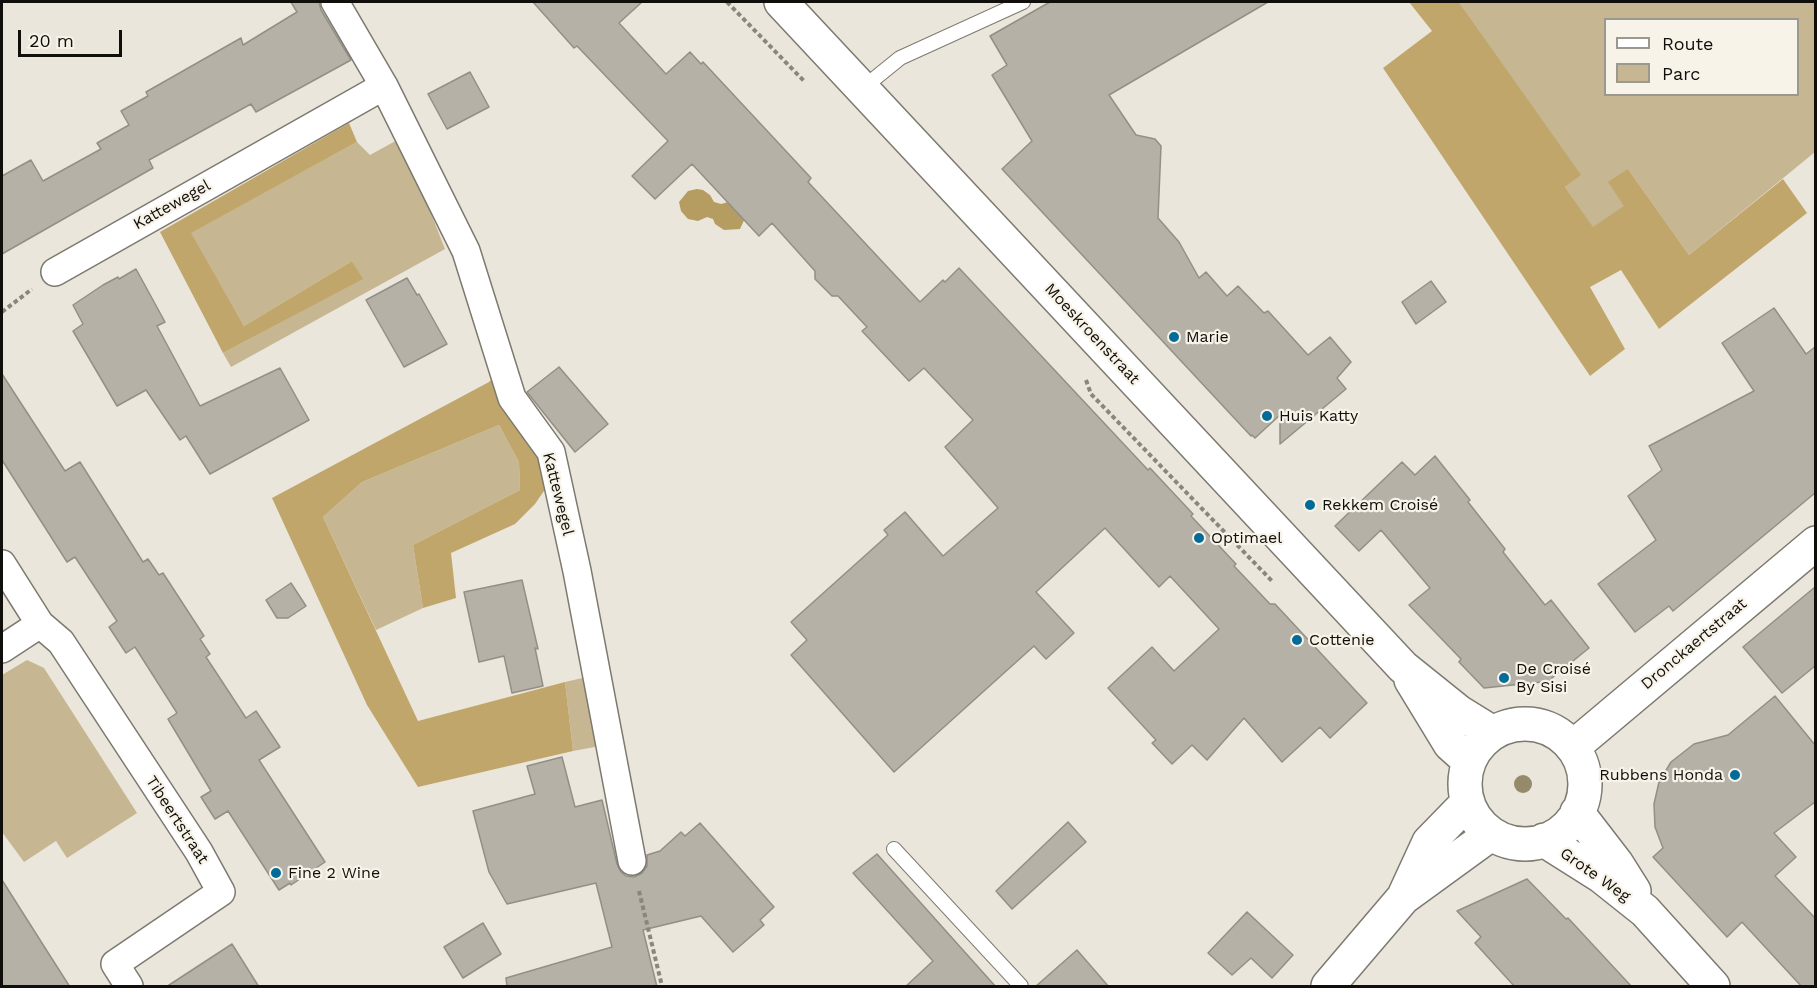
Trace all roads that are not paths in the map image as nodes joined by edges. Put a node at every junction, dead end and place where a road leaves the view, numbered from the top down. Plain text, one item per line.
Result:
1 (335, 2) edge
2 (781, 2) edge
3 (1023, 2) edge
4 (384, 86) junction
5 (862, 88) junction
6 (55, 272) dead end
7 (1815, 543) edge
8 (2, 564) edge
9 (40, 624) junction
10 (2, 649) edge
11 (1403, 667) junction
12 (1493, 733) junction
13 (1573, 747) junction
14 (1469, 761) junction
15 (1468, 802) junction
16 (1577, 812) junction
17 (1491, 834) junction
18 (1544, 840) junction
19 (894, 849) dead end
20 (632, 861) road end
21 (1403, 898) junction
22 (1645, 911) junction
23 (129, 987) edge
24 (1021, 987) edge
25 (1328, 987) edge
26 (1713, 987) edge

1 - 4 street, Kattewegel
2 - 5 main road, Moeskroenstraat
3 - 5 lane
4 - 6 street, Kattewegel
4 - 20 street, Kattewegel
5 - 11 main road, Moeskroenstraat
7 - 13 main road, Dronckaertstraat
8 - 9 street, Tibeertstraat
9 - 10 street
9 - 23 street, Tibeertstraat
11 - 12 main road, Moeskroenstraat
11 - 14 main road, Moeskroenstraat
12 - 13 main road
12 - 14 main road
13 - 16 main road
14 - 15 main road
15 - 17 main road
15 - 21 main road
16 - 18 main road
16 - 22 main road, Grote Weg
17 - 18 main road
17 - 21 main road
18 - 22 main road, Grote Weg
19 - 24 lane
21 - 25 main road
22 - 26 main road, Grote Weg

